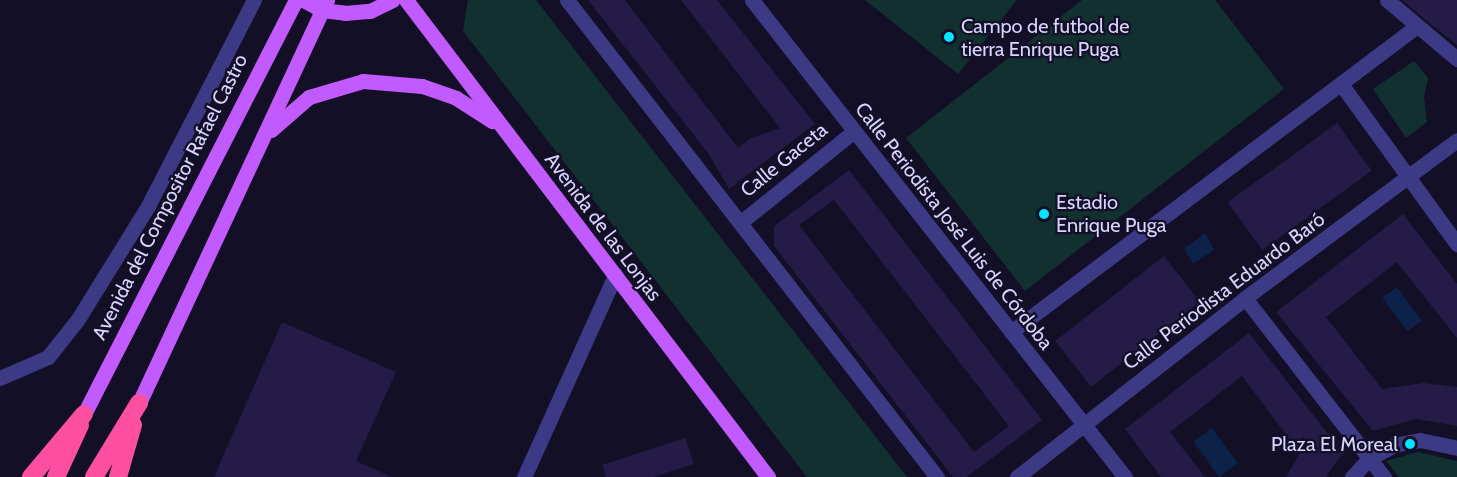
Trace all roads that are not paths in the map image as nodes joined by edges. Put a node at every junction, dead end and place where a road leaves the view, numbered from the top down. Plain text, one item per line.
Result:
1 (254, 0) edge
2 (296, 0) edge
3 (303, 0) edge
4 (393, 0) edge
5 (406, 0) edge
6 (567, 0) edge
7 (752, 0) edge
8 (1387, 0) edge
9 (324, 5) edge
10 (1417, 26) junction
11 (1457, 59) edge
12 (1341, 84) junction
13 (853, 132) junction
14 (506, 133) junction
15 (1457, 140) edge
16 (261, 141) junction
17 (1408, 180) junction
18 (741, 222) junction
19 (1457, 244) edge
20 (615, 275) junction
21 (1245, 298) junction
22 (1011, 332) junction
23 (0, 378) edge
24 (139, 403) junction
25 (84, 414) junction
26 (1085, 425) junction
27 (1457, 448) edge
28 (1370, 458) junction
29 (31, 477) edge
30 (56, 477) edge
31 (94, 477) edge
32 (118, 477) edge
33 (524, 477) edge
34 (768, 477) edge
35 (937, 477) edge
36 (1017, 477) edge
37 (1125, 477) edge
38 (1352, 477) edge
39 (1384, 477) edge

1 - 23 street, Avenida del Compositor Rafael Castro
2 - 25 main road, Avenida del Compositor Rafael Castro
3 - 9 main road
4 - 9 main road
5 - 14 main road, Avenida de las Lonjas
6 - 18 street
7 - 13 street, Calle Periodista José Luis de Córdoba
8 - 10 street
9 - 16 main road
10 - 11 street
10 - 12 street
12 - 17 street
12 - 22 street
13 - 18 street, Calle Gaceta
13 - 22 street, Calle Periodista José Luis de Córdoba
14 - 16 main road
14 - 20 main road, Avenida de las Lonjas
15 - 17 street, Calle Periodista Eduardo Baró
16 - 24 main road
17 - 19 street
17 - 21 street, Calle Periodista Eduardo Baró
18 - 35 street
20 - 33 street
20 - 34 main road, Avenida de las Lonjas
21 - 26 street, Calle Periodista Eduardo Baró
21 - 28 street
22 - 26 street, Calle Periodista José Luis de Córdoba
24 - 31 highway
24 - 32 highway
25 - 29 highway
25 - 30 highway
26 - 36 street, Calle Periodista Eduardo Baró
26 - 37 street, Calle Periodista José Luis de Córdoba
27 - 28 street
28 - 38 street
28 - 39 street

